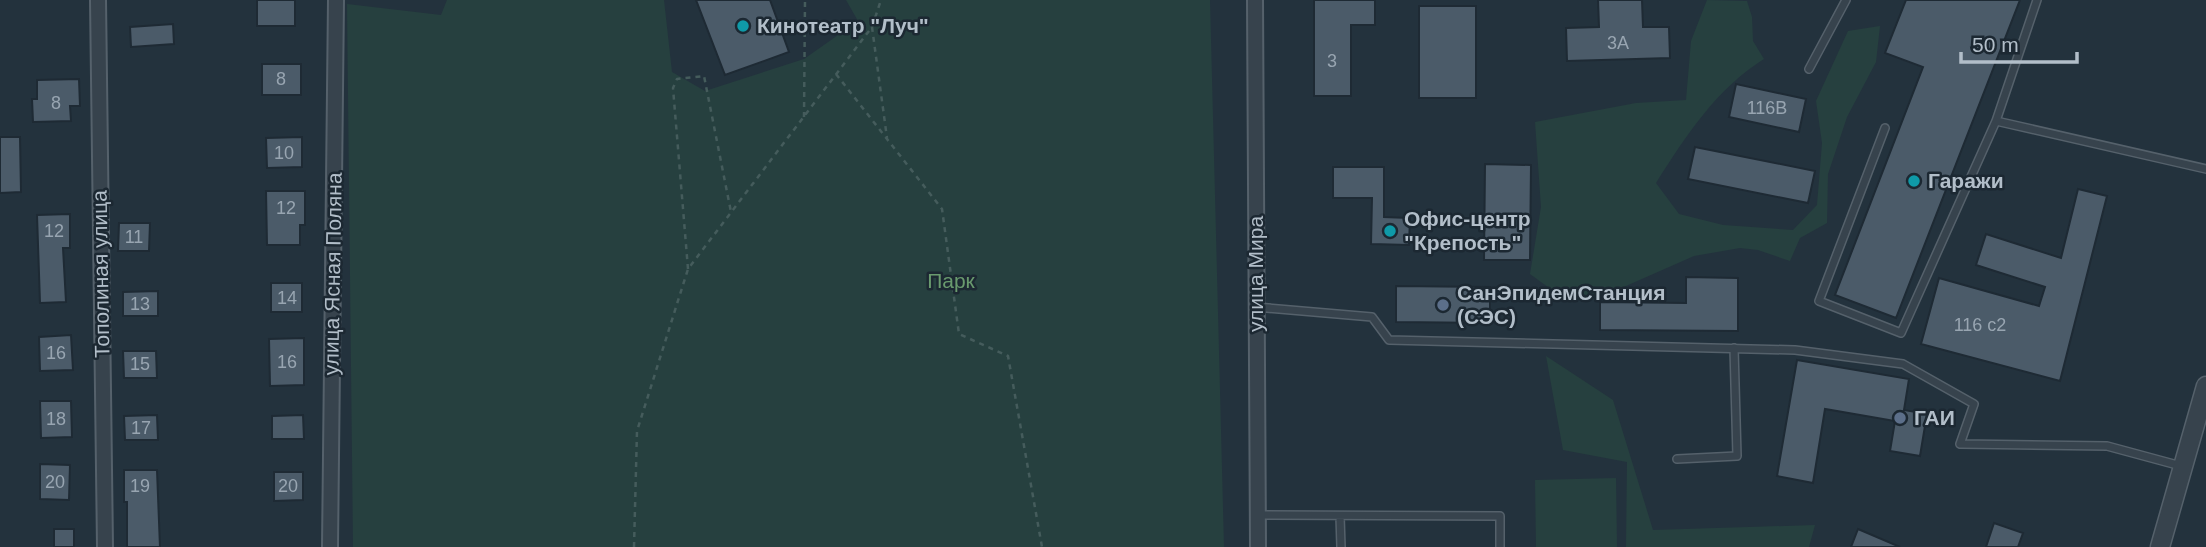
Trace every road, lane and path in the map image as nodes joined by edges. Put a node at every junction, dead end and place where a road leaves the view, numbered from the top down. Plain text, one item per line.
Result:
1 (98, 0) edge
2 (336, 0) edge
3 (805, 0) edge
4 (881, 0) edge
5 (1255, 0) edge
6 (1846, 0) edge
7 (2037, 0) edge
8 (872, 27) junction
9 (1809, 69) dead end
10 (836, 74) junction
11 (804, 117) junction
12 (1996, 121) junction
13 (1885, 128) dead end
14 (887, 138) junction
15 (2206, 169) edge
16 (731, 213) junction
17 (688, 269) junction
18 (1255, 307) junction
19 (1734, 348) junction
20 (2206, 386) edge
21 (1677, 459) dead end
22 (2183, 467) junction
23 (1258, 515) junction
24 (1340, 516) junction
25 (105, 547) edge
26 (330, 547) edge
27 (634, 547) edge
28 (1042, 547) edge
29 (1258, 547) edge
30 (1341, 547) edge
31 (1500, 547) edge
32 (2160, 547) edge

1 - 25 street, Тополиная улица
2 - 26 street, улица Ясная Поляна
3 - 11 path
4 - 8 path
5 - 18 street, улица Мира
6 - 9 lane
7 - 12 lane
8 - 10 path
8 - 14 path
10 - 11 path
10 - 14 path
11 - 16 path
12 - 13 lane
12 - 15 lane
14 - 28 path
16 - 17 path
16 - 17 path
17 - 27 path
18 - 19 lane
18 - 23 street, улица Мира
19 - 21 lane
19 - 22 lane
20 - 22 street
22 - 32 street
23 - 24 lane
23 - 29 street, улица Мира
24 - 30 lane
24 - 31 lane

